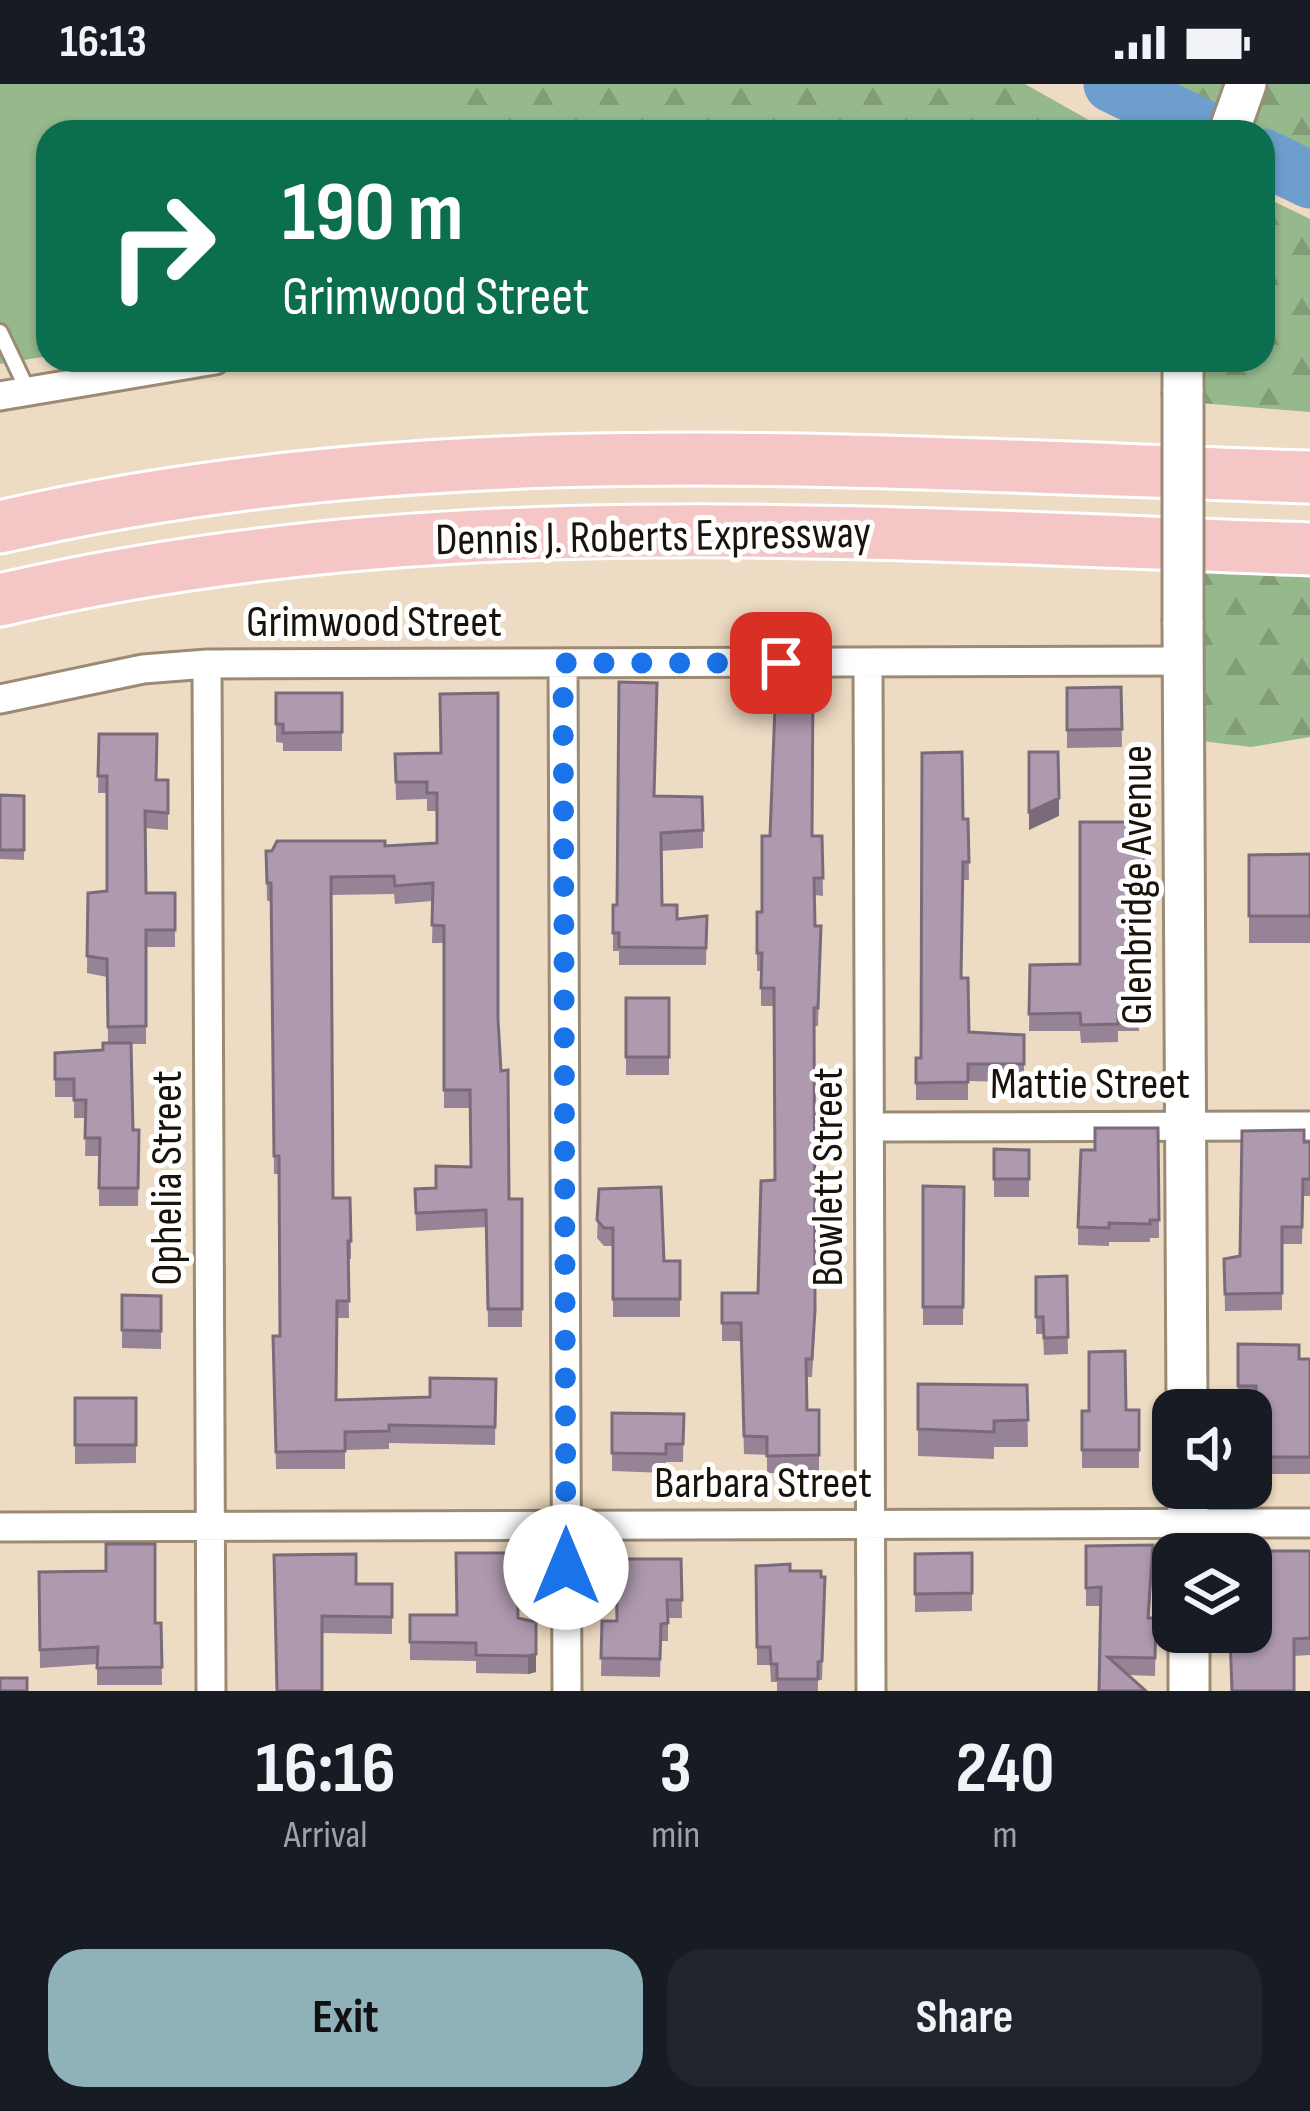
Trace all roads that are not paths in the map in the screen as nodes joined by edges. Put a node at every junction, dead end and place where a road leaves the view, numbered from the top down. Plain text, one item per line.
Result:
1 (1246, 84) edge
2 (1233, 120) edge
3 (0, 332) edge
4 (144, 372) edge
5 (1183, 376) edge
6 (14, 394) edge
7 (1310, 477) edge
8 (0, 527) edge
9 (1310, 549) edge
10 (0, 600) edge
11 (1184, 642) junction
12 (868, 662) junction
13 (563, 663) junction
14 (207, 664) junction
15 (0, 699) edge
16 (1185, 1125) junction
17 (869, 1126) junction
18 (1310, 1126) edge
19 (1187, 1389) edge
20 (1188, 1522) edge
21 (1310, 1523) edge
22 (871, 1524) junction
23 (566, 1526) junction
24 (0, 1527) edge
25 (211, 1527) junction
26 (1189, 1653) edge
27 (211, 1691) edge
28 (567, 1691) edge
29 (871, 1691) edge
30 (1189, 1691) edge

1 - 2 main road
3 - 6 lane
4 - 6 street
5 - 11 main road, Glenbridge Avenue, bridge
7 - 8 highway, Dennis J. Roberts Expressway
9 - 10 highway, Dennis J. Roberts Expressway
11 - 12 street, Grimwood Street
11 - 16 main road, Glenbridge Avenue
12 - 13 street, Grimwood Street
12 - 17 street, Bowlett Street
13 - 14 street, Grimwood Street
13 - 23 street
14 - 15 street, Grimwood Street
14 - 25 street, Ophelia Street
16 - 17 street, Mattie Street
16 - 18 street, Mattie Street
16 - 19 main road, Glenbridge Avenue
17 - 22 street, Bowlett Street
20 - 21 street, Barbara Street
20 - 22 street, Barbara Street
22 - 23 street, Barbara Street
22 - 29 street, Bowlett Street
23 - 25 street, Barbara Street
23 - 28 street
24 - 25 street, Barbara Street
25 - 27 street, Ophelia Street
26 - 30 main road

